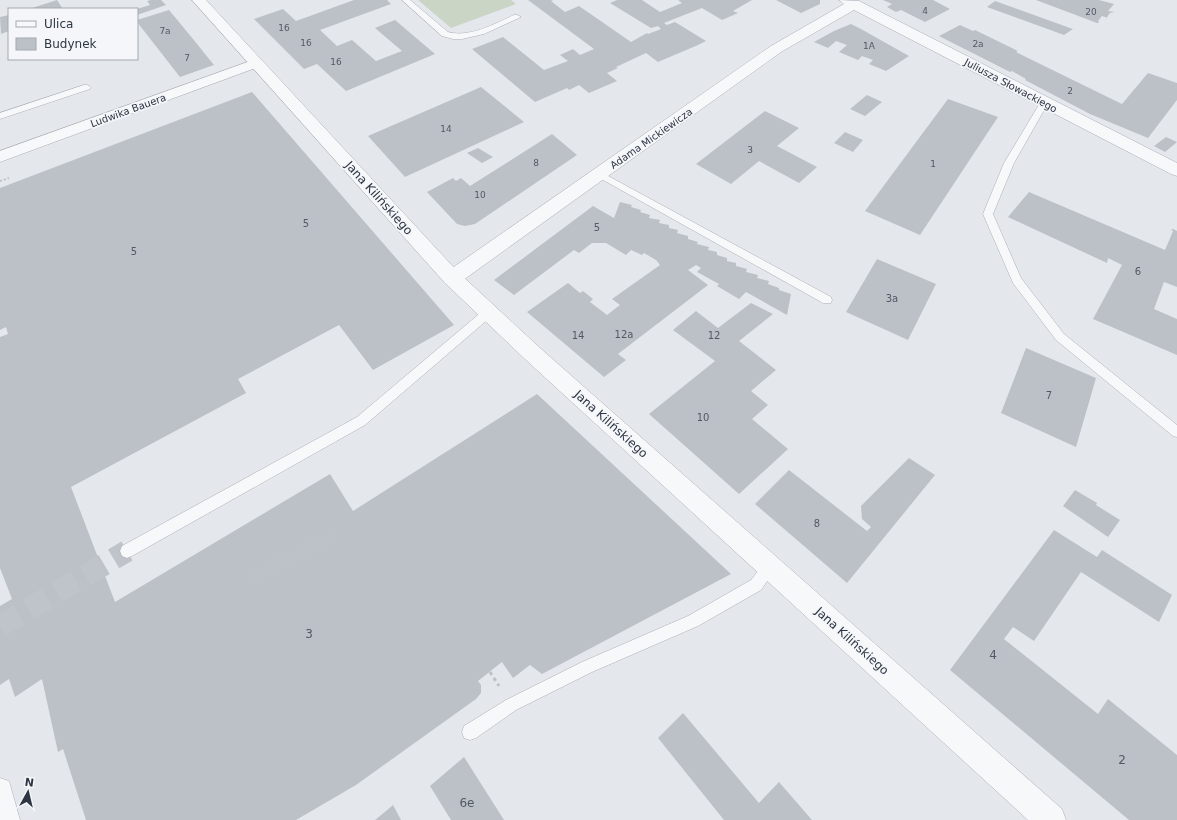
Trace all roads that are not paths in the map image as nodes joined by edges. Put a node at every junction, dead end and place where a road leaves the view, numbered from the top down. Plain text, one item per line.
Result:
1 (199, 0) edge
2 (406, 0) edge
3 (850, 2) edge
4 (517, 17) dead end
5 (256, 63) junction
6 (87, 87) dead end
7 (1044, 102) junction
8 (0, 116) edge
9 (0, 157) edge
10 (1177, 170) edge
11 (599, 174) junction
12 (452, 278) junction
13 (827, 300) dead end
14 (489, 312) junction
15 (1177, 432) edge
16 (127, 551) tunnel mouth
17 (770, 567) junction
18 (470, 732) dead end
19 (0, 790) edge
20 (8, 820) edge
21 (1050, 820) edge

1 - 5 street, Jana Kilińskiego
2 - 4 lane
3 - 7 street, Juliusza Słowackiego
3 - 11 street, Adama Mickiewicza
5 - 9 street, Ludwika Bauera
5 - 12 street, Jana Kilińskiego
6 - 8 lane
7 - 10 street, Juliusza Słowackiego
7 - 15 lane
11 - 12 street, Adama Mickiewicza
11 - 13 lane
12 - 14 street, Jana Kilińskiego
14 - 16 lane
14 - 17 street, Jana Kilińskiego
17 - 18 lane
17 - 21 street, Jana Kilińskiego
19 - 20 street

